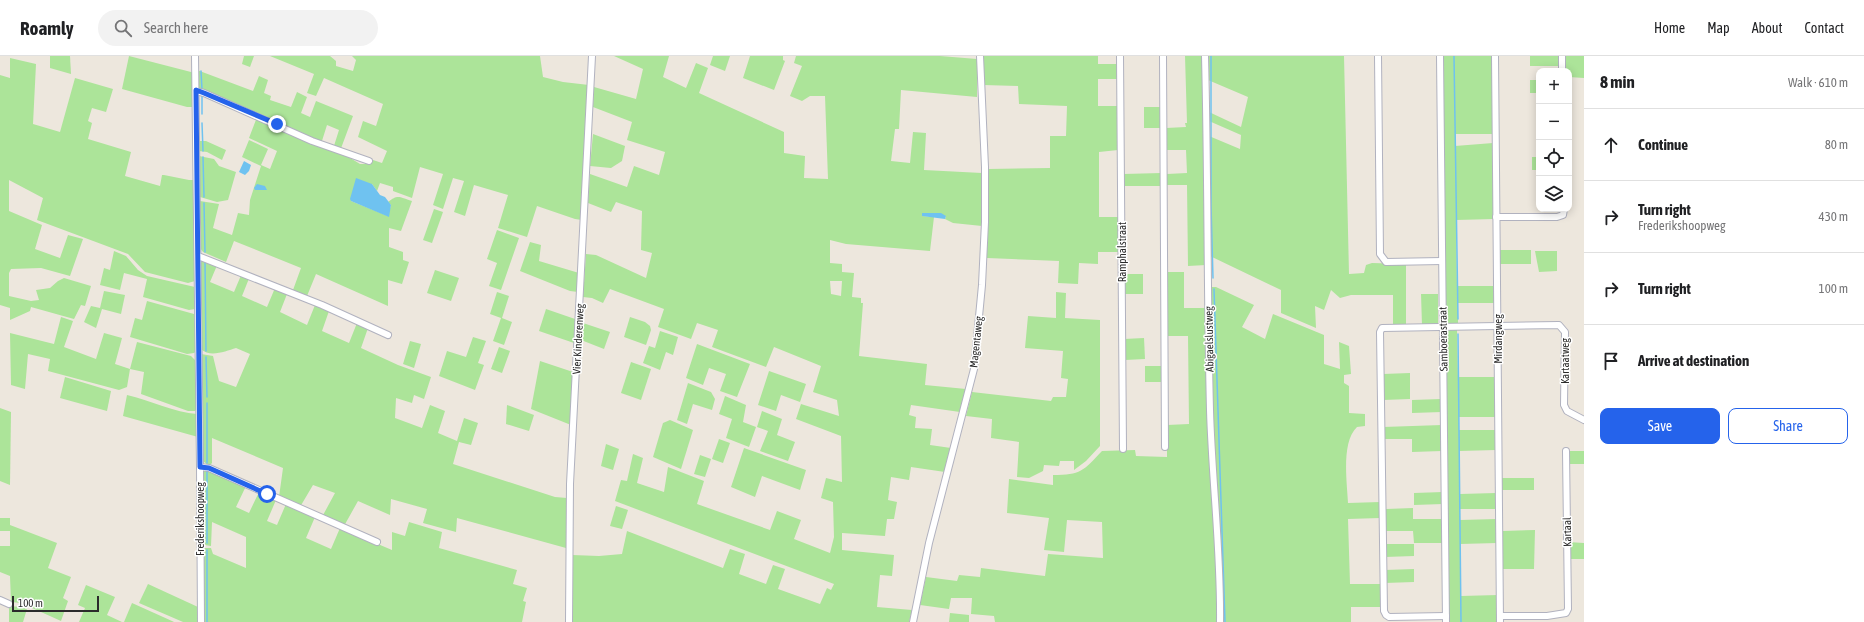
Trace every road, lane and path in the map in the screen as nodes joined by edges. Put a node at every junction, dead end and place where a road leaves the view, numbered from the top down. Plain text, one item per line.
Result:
1 (195, 56) edge
2 (592, 56) edge
3 (980, 56) edge
4 (1120, 56) edge
5 (1163, 56) edge
6 (1206, 56) edge
7 (1378, 56) edge
8 (1440, 56) edge
9 (1495, 56) edge
10 (1562, 56) edge
11 (1562, 68) edge
12 (196, 90) junction
13 (369, 161) dead end
14 (1564, 212) edge
15 (1496, 217) junction
16 (198, 256) junction
17 (1442, 261) junction
18 (1498, 326) junction
19 (1443, 327) junction
20 (388, 335) dead end
21 (1584, 420) edge
22 (1165, 447) dead end
23 (1123, 449) dead end
24 (1566, 451) dead end
25 (200, 467) junction
26 (377, 542) dead end
27 (0, 600) edge
28 (9, 604) dead end
29 (1446, 619) edge
30 (1500, 619) edge
31 (201, 622) edge
32 (569, 622) edge
33 (913, 622) edge
34 (1220, 622) edge

1 - 12 street, Frederikshoopweg
2 - 32 street, Vier Kinderenweg
3 - 33 street, Magentaweg
4 - 23 street, Ramphalstraat
5 - 22 street
6 - 34 street, Abigaelslustweg
7 - 17 street
8 - 17 street, Samboerastraat
9 - 15 street, Mirdangweg
10 - 11 street
12 - 13 street
12 - 16 street, Frederikshoopweg
14 - 15 street
15 - 18 street, Mirdangweg
16 - 20 street
16 - 25 street, Frederikshoopweg
17 - 19 street, Samboerastraat
18 - 19 street
18 - 21 street, Kartaatweg
18 - 30 street, Mirdangweg
19 - 29 street, Samboerastraat
19 - 29 street
24 - 30 street, Kartaal
25 - 26 street
25 - 31 street, Frederikshoopweg
27 - 28 street

